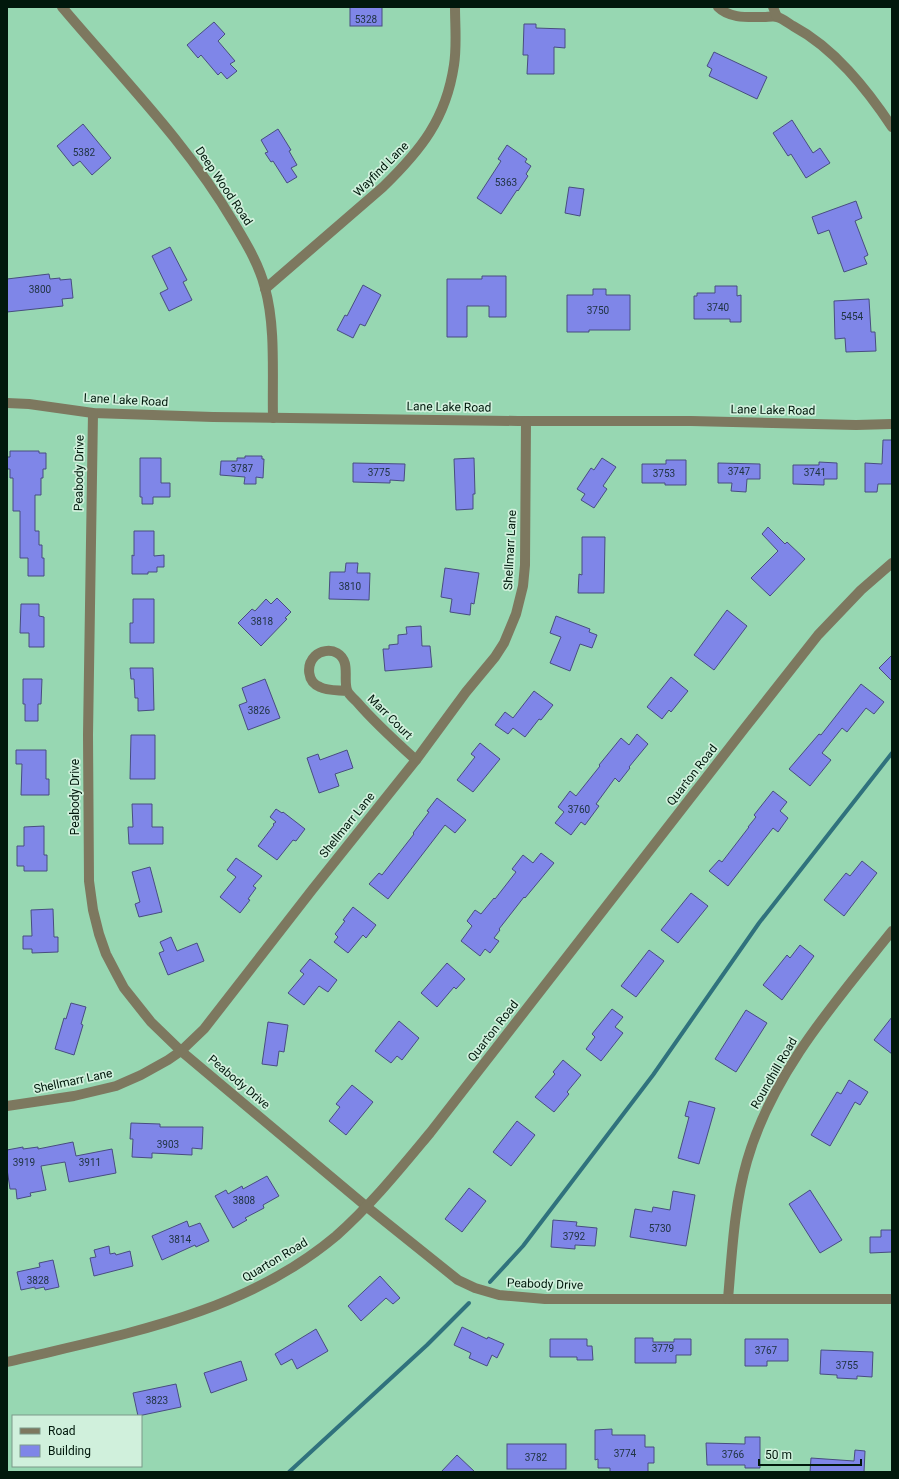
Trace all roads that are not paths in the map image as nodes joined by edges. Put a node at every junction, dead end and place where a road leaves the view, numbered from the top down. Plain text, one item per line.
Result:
1 (62, 7) edge
2 (455, 7) edge
3 (718, 7) edge
4 (773, 7) edge
5 (777, 17) junction
6 (892, 127) edge
7 (265, 289) junction
8 (7, 403) edge
9 (93, 413) junction
10 (273, 418) junction
11 (526, 421) junction
12 (892, 424) edge
13 (892, 563) edge
14 (347, 691) junction
15 (416, 760) junction
16 (892, 931) edge
17 (181, 1051) junction
18 (7, 1106) edge
19 (367, 1207) junction
20 (728, 1299) junction
21 (892, 1299) edge
22 (7, 1362) edge

1 - 7 street, Deep Wood Road
2 - 7 street, Wayfind Lane
3 - 5 street
4 - 5 street
5 - 6 street
7 - 10 street, Deep Wood Road
8 - 9 street, Lane Lake Road
9 - 10 street, Lane Lake Road
9 - 17 street, Peabody Drive
10 - 11 street, Lane Lake Road
11 - 12 street, Lane Lake Road
11 - 15 street, Shellmarr Lane
13 - 19 street, Quarton Road
14 - 14 street
14 - 15 street, Marr Court
15 - 17 street, Shellmarr Lane
16 - 20 street, Roundhill Road
17 - 18 street, Shellmarr Lane
17 - 19 street, Peabody Drive
19 - 20 street, Peabody Drive
19 - 22 street, Quarton Road
20 - 21 street, Peabody Drive

